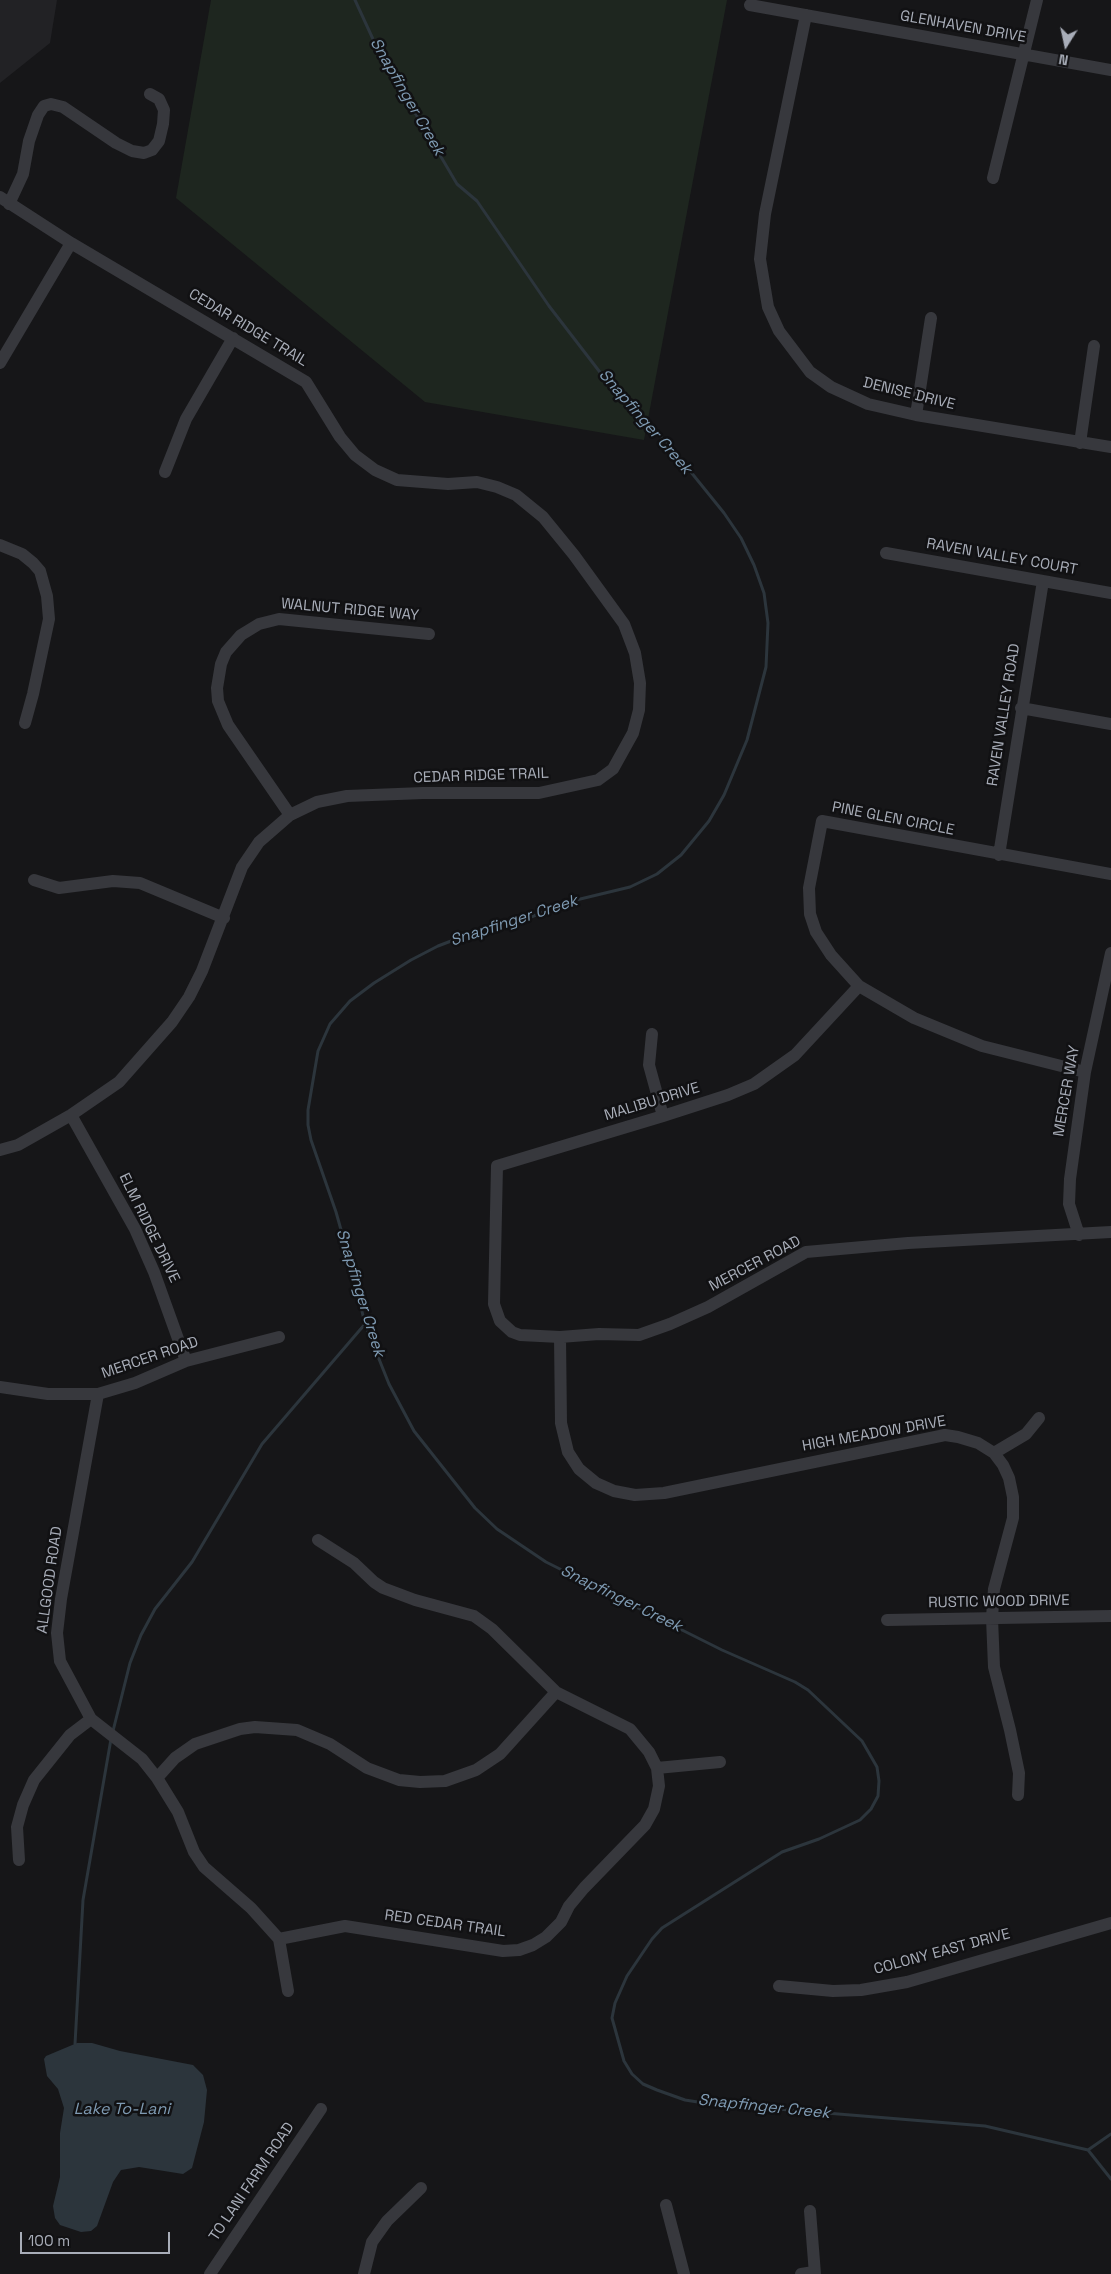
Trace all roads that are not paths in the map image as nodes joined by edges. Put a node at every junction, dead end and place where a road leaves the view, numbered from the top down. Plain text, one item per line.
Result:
1 (1037, 0) edge
2 (750, 4) dead end
3 (806, 15) junction
4 (1025, 55) junction
5 (1111, 70) edge
6 (150, 94) dead end
7 (993, 178) dead end
8 (4, 201) edge
9 (71, 243) junction
10 (930, 318) dead end
11 (233, 338) junction
12 (1094, 346) dead end
13 (0, 363) edge
14 (916, 415) junction
15 (1080, 443) junction
16 (1111, 447) edge
17 (164, 472) dead end
18 (0, 545) edge
19 (886, 553) dead end
20 (1043, 581) junction
21 (1111, 593) edge
22 (429, 634) dead end
23 (1021, 708) junction
24 (25, 723) dead end
25 (1111, 724) edge
26 (290, 815) junction
27 (999, 855) junction
28 (1111, 874) edge
29 (34, 880) dead end
30 (224, 918) junction
31 (1111, 953) edge
32 (859, 986) junction
33 (652, 1034) dead end
34 (1085, 1072) junction
35 (71, 1115) junction
36 (663, 1116) junction
37 (0, 1150) edge
38 (1111, 1232) edge
39 (1079, 1235) junction
40 (496, 1246) joint
41 (279, 1336) dead end
42 (560, 1338) junction
43 (186, 1361) junction
44 (0, 1387) edge
45 (98, 1394) junction
46 (1039, 1418) dead end
47 (994, 1453) junction
48 (318, 1540) dead end
49 (1111, 1616) edge
50 (992, 1618) junction
51 (887, 1620) dead end
52 (556, 1692) junction
53 (91, 1718) junction
54 (720, 1762) dead end
55 (657, 1768) junction
56 (157, 1778) junction
57 (1018, 1795) dead end
58 (19, 1860) dead end
59 (1111, 1923) edge
60 (279, 1939) junction
61 (779, 1986) dead end
62 (288, 1991) dead end
63 (320, 2109) dead end
64 (420, 2188) dead end
65 (666, 2205) dead end
66 (810, 2211) dead end
67 (815, 2273) edge
68 (210, 2274) edge
69 (364, 2274) edge
70 (684, 2274) edge
71 (800, 2274) edge

1 - 4 street
2 - 3 street, GLENHAVEN DRIVE
3 - 4 street, GLENHAVEN DRIVE
3 - 14 street, DENISE DRIVE
4 - 5 street, GLENHAVEN DRIVE
4 - 7 street
6 - 8 street
8 - 9 street, CEDAR RIDGE TRAIL
9 - 11 street, CEDAR RIDGE TRAIL
9 - 13 street
10 - 14 street
11 - 17 street
11 - 26 street, CEDAR RIDGE TRAIL
12 - 15 street
14 - 15 street, DENISE DRIVE
15 - 16 street, DENISE DRIVE
18 - 24 street
19 - 20 street, RAVEN VALLEY COURT
20 - 21 street, RAVEN VALLEY COURT
20 - 23 street, RAVEN VALLEY ROAD
22 - 26 street, WALNUT RIDGE WAY
23 - 25 street
23 - 27 street, RAVEN VALLEY ROAD
26 - 30 street, CEDAR RIDGE TRAIL
27 - 28 street, PINE GLEN CIRCLE
27 - 32 street, PINE GLEN CIRCLE
29 - 30 street
30 - 35 street, CEDAR RIDGE TRAIL
31 - 34 street, MERCER WAY
32 - 34 street, PINE GLEN CIRCLE
32 - 36 street, MALIBU DRIVE
33 - 36 street
34 - 39 street, MERCER WAY
35 - 37 street, CEDAR RIDGE TRAIL
35 - 43 street, ELM RIDGE DRIVE
36 - 40 street, MALIBU DRIVE
38 - 39 street, MERCER ROAD
39 - 42 street, MERCER ROAD
40 - 42 street, MERCER ROAD
41 - 43 street, MERCER ROAD
42 - 47 street, HIGH MEADOW DRIVE
43 - 45 street, MERCER ROAD
44 - 45 street, MERCER ROAD
45 - 53 street, ALLGOOD ROAD
46 - 47 street
47 - 50 street, HIGH MEADOW DRIVE
48 - 52 street, RED CEDAR TRAIL
49 - 50 street, RUSTIC WOOD DRIVE
50 - 51 street, RUSTIC WOOD DRIVE
50 - 57 street, HIGH MEADOW DRIVE
52 - 55 street, RED CEDAR TRAIL
52 - 56 street
53 - 56 street, ALLGOOD ROAD
53 - 58 street
54 - 55 street
55 - 60 street, RED CEDAR TRAIL
56 - 60 street, ALLGOOD ROAD
59 - 61 street, COLONY EAST DRIVE
60 - 62 street
63 - 68 street, TO LANI FARM ROAD
64 - 69 street
65 - 70 street
66 - 67 street
67 - 71 street

